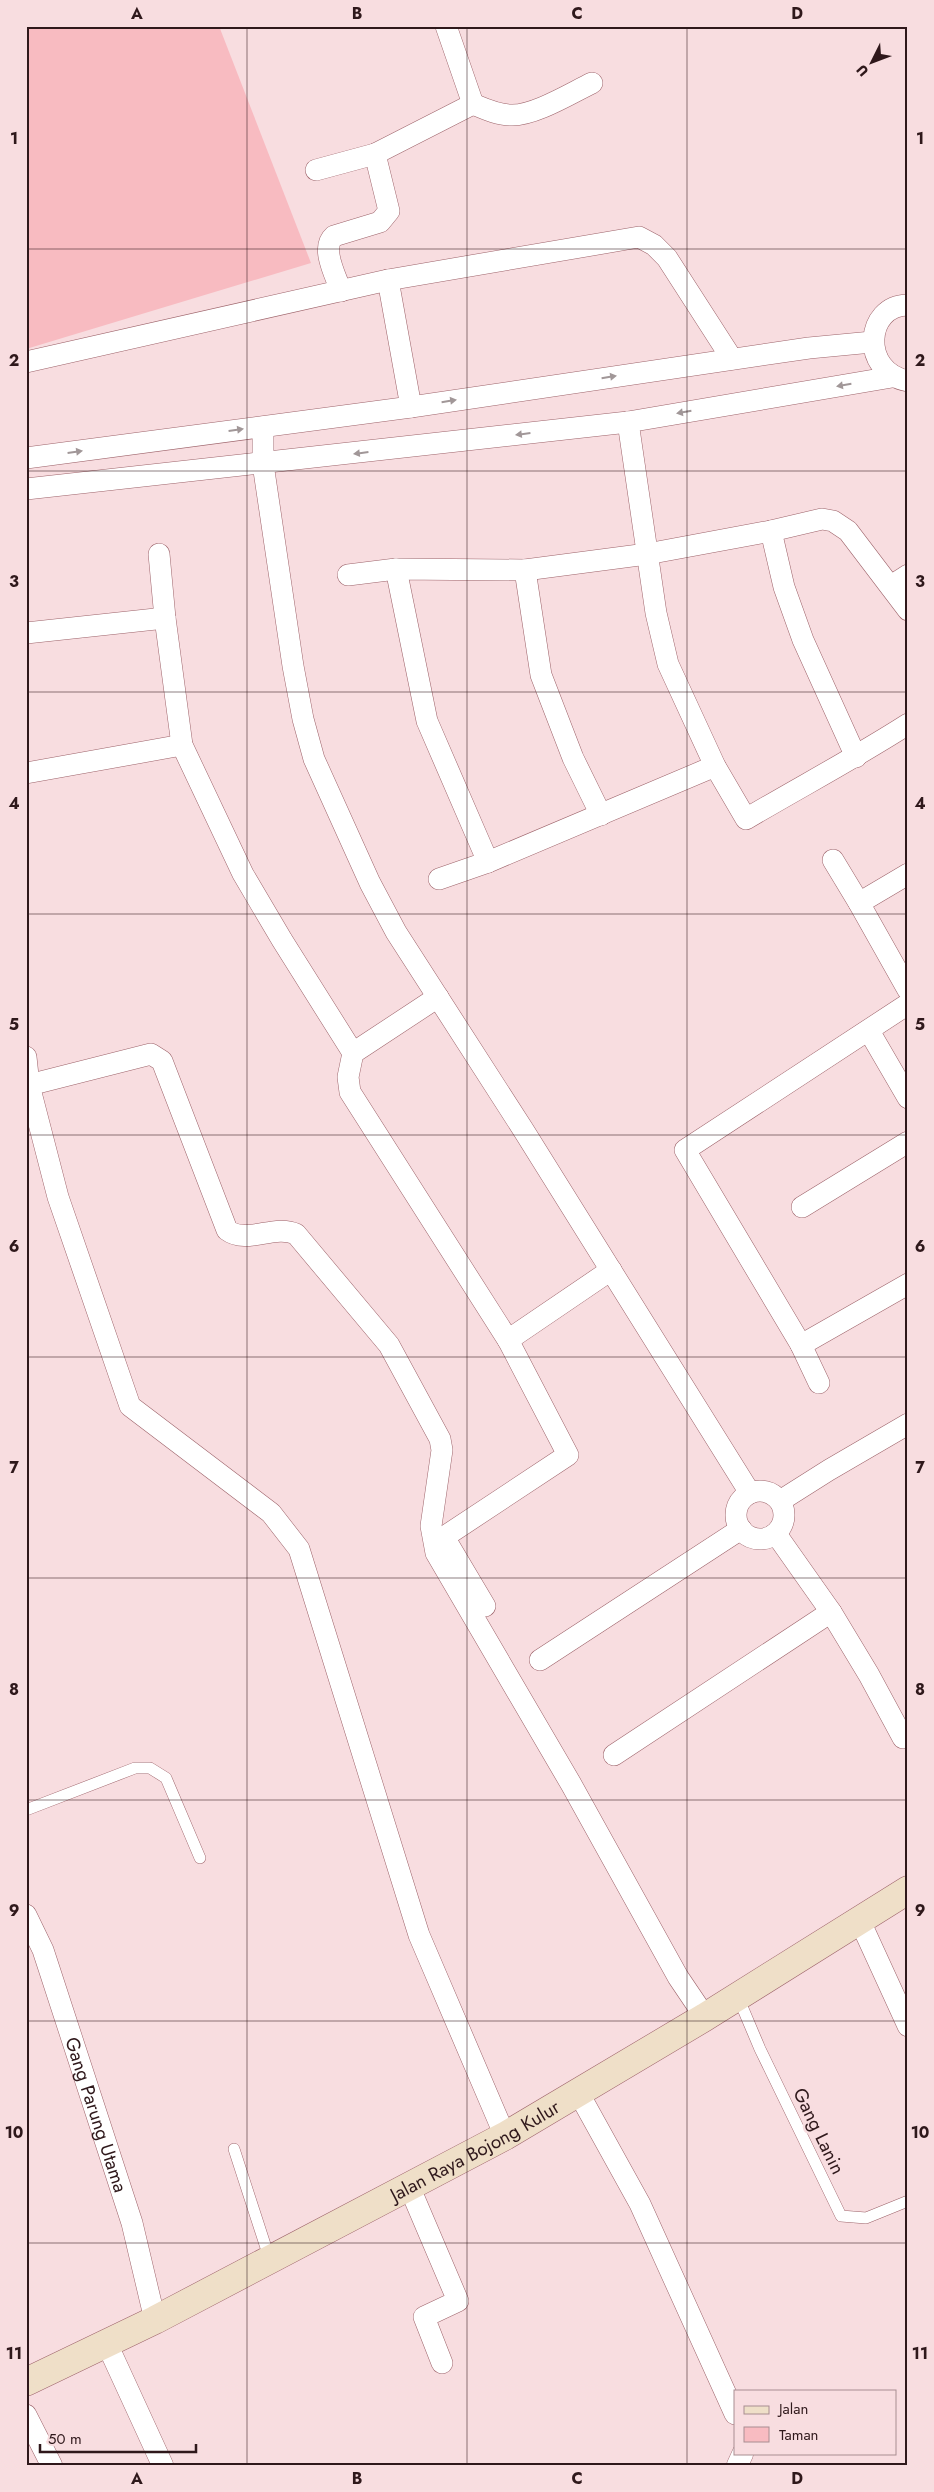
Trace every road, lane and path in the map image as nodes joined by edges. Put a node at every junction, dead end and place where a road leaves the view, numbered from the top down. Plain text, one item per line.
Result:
1 (446, 26) edge
2 (592, 83) dead end
3 (473, 104) junction
4 (375, 154) junction
5 (316, 170) dead end
6 (388, 280) junction
7 (342, 291) junction
8 (908, 304) edge
9 (872, 342) junction
10 (732, 359) junction
11 (26, 362) edge
12 (900, 379) edge
13 (412, 407) junction
14 (628, 422) junction
15 (263, 427) junction
16 (26, 458) edge
17 (263, 464) junction
18 (26, 489) edge
19 (771, 531) junction
20 (159, 554) dead end
21 (647, 554) junction
22 (396, 569) junction
23 (525, 570) junction
24 (348, 575) dead end
25 (899, 580) edge
26 (908, 610) edge
27 (164, 618) junction
28 (26, 634) edge
29 (908, 724) edge
30 (182, 745) junction
31 (856, 757) junction
32 (715, 766) junction
33 (26, 773) edge
34 (601, 815) junction
35 (832, 860) dead end
36 (488, 862) junction
37 (908, 874) edge
38 (439, 879) dead end
39 (860, 903) junction
40 (908, 990) edge
41 (438, 997) junction
42 (908, 1004) edge
43 (869, 1031) junction
44 (354, 1053) junction
45 (26, 1058) edge
46 (29, 1086) junction
47 (908, 1098) edge
48 (908, 1142) edge
49 (802, 1207) dead end
50 (611, 1270) junction
51 (908, 1284) edge
52 (508, 1340) junction
53 (801, 1345) junction
54 (819, 1383) dead end
55 (908, 1424) edge
56 (750, 1493) junction
57 (780, 1501) junction
58 (740, 1529) junction
59 (776, 1534) junction
60 (485, 1606) dead end
61 (831, 1612) junction
62 (540, 1660) dead end
63 (903, 1738) dead end
64 (614, 1756) dead end
65 (26, 1810) edge
66 (200, 1858) dead end
67 (908, 1890) edge
68 (26, 1915) edge
69 (859, 1919) junction
70 (738, 1997) junction
71 (705, 2018) junction
72 (908, 2026) edge
73 (578, 2092) junction
74 (505, 2136) junction
75 (234, 2149) dead end
76 (409, 2186) junction
77 (908, 2201) edge
78 (270, 2260) junction
79 (155, 2320) junction
80 (107, 2344) junction
81 (442, 2363) dead end
82 (26, 2382) edge
83 (734, 2412) edge
84 (26, 2415) edge
85 (743, 2454) edge
86 (52, 2466) edge
87 (163, 2466) edge
88 (737, 2466) edge

1 - 3 street
2 - 3 street
3 - 4 street
4 - 5 street
4 - 7 street
6 - 7 street
6 - 10 street
6 - 13 street
7 - 11 street
8 - 9 street
9 - 10 street
9 - 12 street
13 -> 10 street
12 -> 14 street
13 - 15 street
14 -> 17 street
14 - 21 street
16 -> 15 street
15 - 17 street
17 - 18 street
17 - 41 street
19 - 21 street
19 - 25 street
19 - 31 street
20 - 27 street
21 - 23 street
21 - 32 street
22 - 23 street
22 - 24 street
22 - 36 street
23 - 34 street
25 - 26 street
27 - 28 street
27 - 30 street
29 - 31 street
30 - 33 street
30 - 44 street
31 - 32 street
32 - 34 street
34 - 36 street
35 - 39 street
36 - 38 street
37 - 39 street
39 - 40 street
41 - 44 street
41 - 50 street
42 - 43 street
43 - 47 street
43 - 53 street
44 - 52 street
45 - 46 street
46 - 71 street
46 - 74 street
48 - 49 street
50 - 52 street
50 - 56 street
51 - 53 street
52 - 60 street
53 - 54 street
55 - 57 street
56 - 57 street
56 - 58 street
57 - 59 street
58 - 59 street
58 - 62 street
59 - 61 street
61 - 63 street
61 - 64 street
65 - 66 lane
67 - 69 main road, Jalan Raya Bojong Kulur
68 - 79 street, Gang Parung Utama
69 - 70 main road, Jalan Raya Bojong Kulur
69 - 72 street
70 - 71 main road, Jalan Raya Bojong Kulur
70 - 77 lane, Gang Lanin
71 - 73 main road, Jalan Raya Bojong Kulur
73 - 74 main road, Jalan Raya Bojong Kulur
73 - 83 street
74 - 76 main road, Jalan Raya Bojong Kulur
75 - 78 lane
76 - 78 main road, Jalan Raya Bojong Kulur
76 - 81 street
78 - 79 main road, Jalan Raya Bojong Kulur
79 - 80 main road, Jalan Raya Bojong Kulur
80 - 82 main road, Jalan Raya Bojong Kulur
80 - 87 street
84 - 86 street
85 - 88 street

